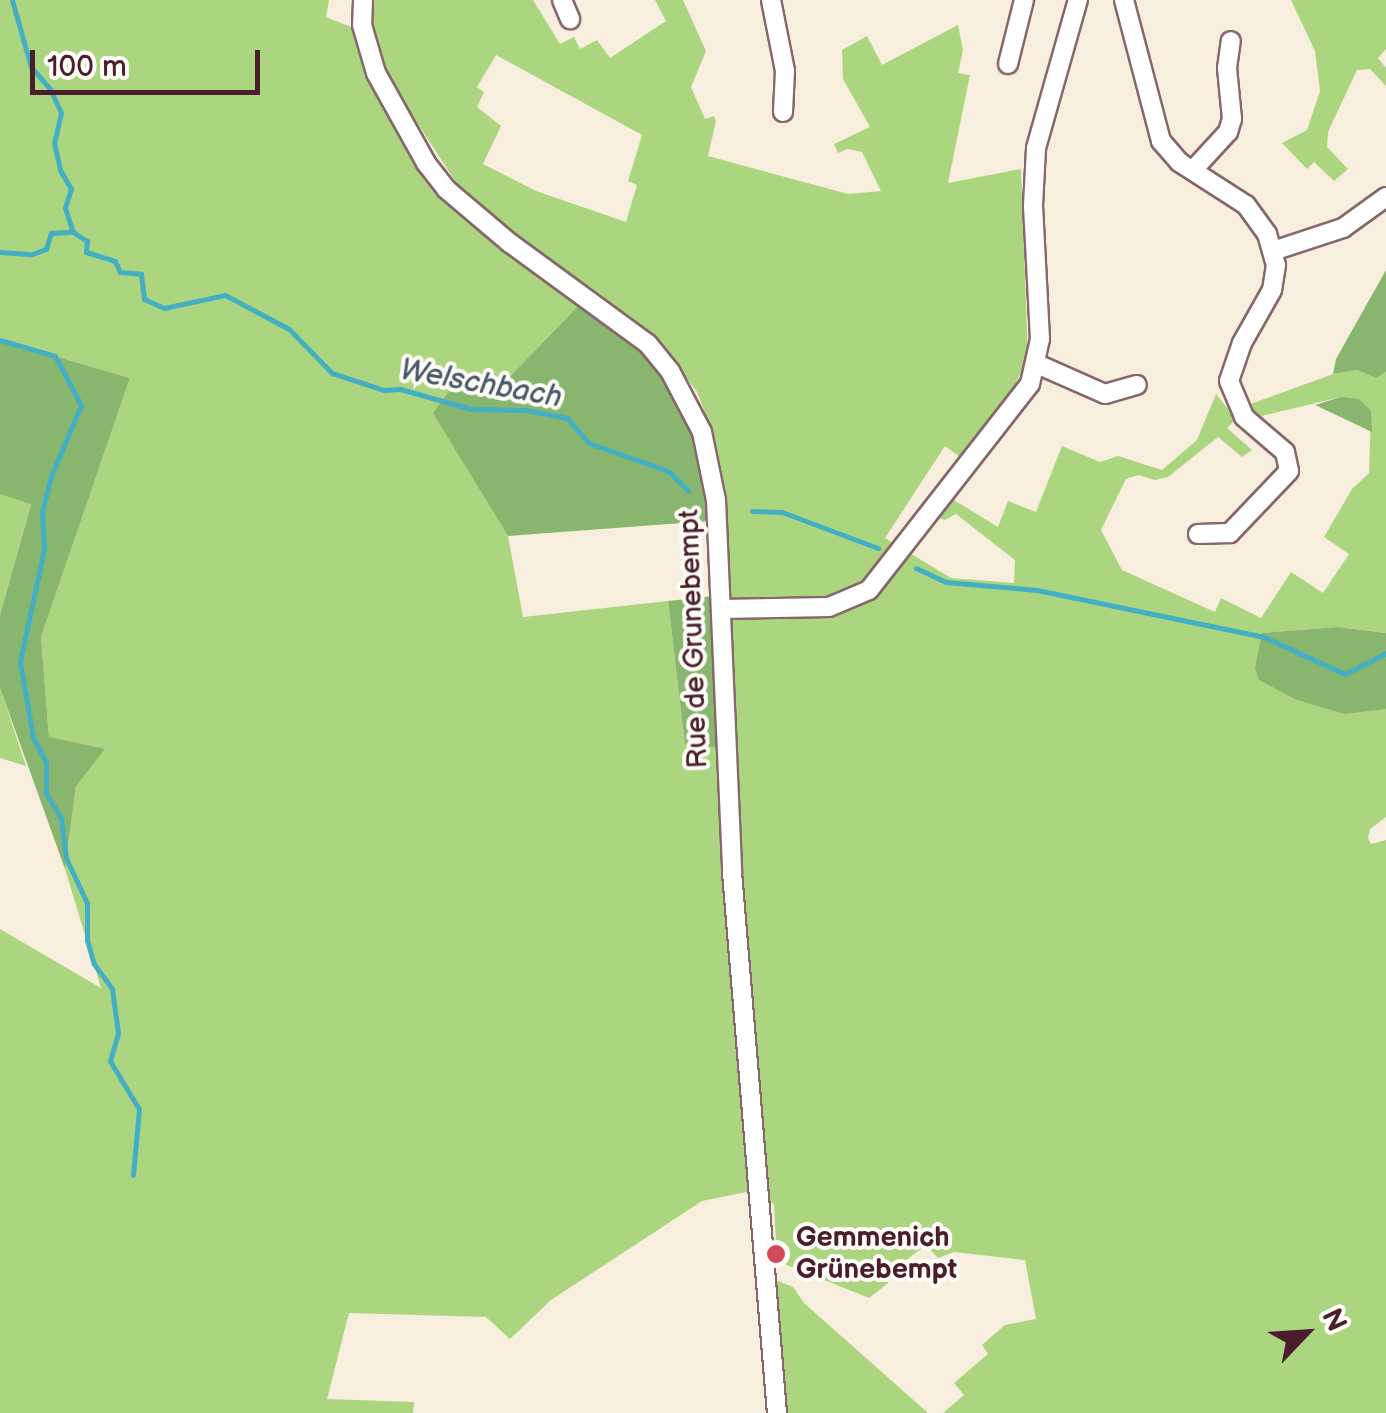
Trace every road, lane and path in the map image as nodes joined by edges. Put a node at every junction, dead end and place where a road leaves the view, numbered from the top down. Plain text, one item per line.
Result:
1 (362, 0) edge
2 (562, 0) edge
3 (771, 0) edge
4 (1024, 0) edge
5 (1078, 0) edge
6 (1124, 0) edge
7 (570, 18) dead end
8 (1232, 41) dead end
9 (1008, 64) dead end
10 (782, 112) dead end
11 (1193, 170) junction
12 (1386, 197) edge
13 (1273, 251) junction
14 (1037, 364) junction
15 (1137, 385) dead end
16 (1198, 534) dead end
17 (720, 610) junction
18 (777, 1413) edge

1 - 17 street, Rue de Grunebempt
2 - 7 street
3 - 10 street
4 - 9 street
5 - 14 street
6 - 11 street
8 - 11 street
11 - 13 street
12 - 13 street
13 - 16 street
14 - 15 street
14 - 17 street
17 - 18 street, Rue de Grunebempt

